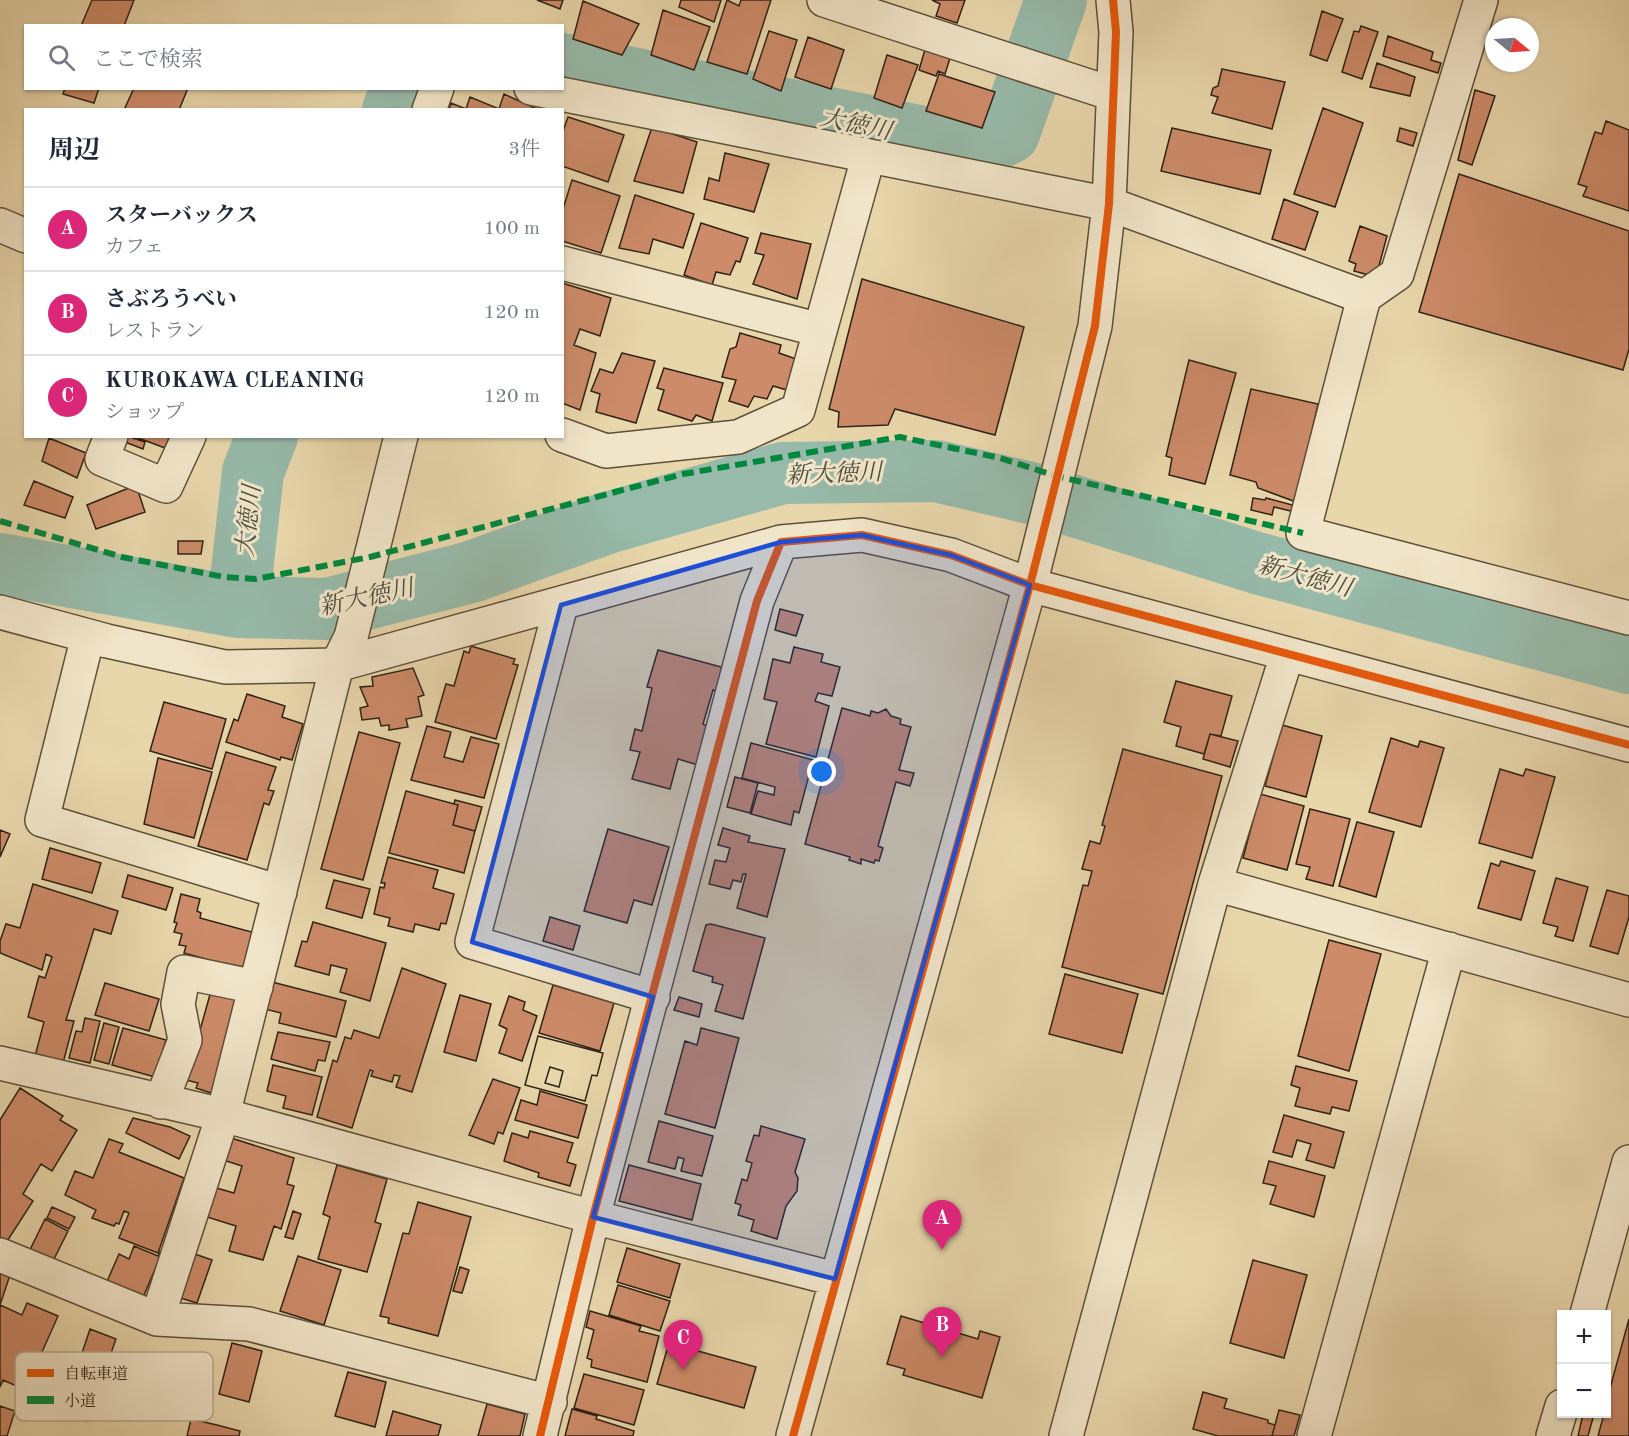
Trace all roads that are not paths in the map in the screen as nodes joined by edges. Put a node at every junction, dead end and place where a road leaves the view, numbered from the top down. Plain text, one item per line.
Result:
1 (824, 0) edge
2 (1113, 0) edge
3 (1481, 0) edge
4 (436, 90) edge
5 (541, 90) edge
6 (1113, 94) junction
7 (430, 108) edge
8 (868, 158) junction
9 (1109, 204) junction
10 (0, 225) edge
11 (24, 235) edge
12 (564, 264) edge
13 (1364, 297) junction
14 (820, 330) junction
15 (564, 436) edge
16 (110, 438) edge
17 (188, 438) edge
18 (400, 438) edge
19 (781, 542) junction
20 (1030, 585) junction
21 (561, 605) junction
22 (0, 612) edge
23 (1629, 618) edge
24 (88, 636) junction
25 (1287, 655) junction
26 (337, 665) junction
27 (1629, 745) edge
28 (1215, 884) junction
29 (280, 892) junction
30 (1449, 949) junction
31 (256, 987) junction
32 (654, 997) junction
33 (1629, 1000) edge
34 (0, 1064) edge
35 (161, 1102) junction
36 (224, 1115) junction
37 (1629, 1162) edge
38 (593, 1217) junction
39 (0, 1255) edge
40 (835, 1279) junction
41 (1588, 1310) edge
42 (157, 1319) junction
43 (550, 1402) junction
44 (1558, 1418) edge
45 (799, 1435) edge
46 (540, 1436) edge
47 (1066, 1436) edge
48 (1314, 1436) edge
49 (1553, 1436) edge

1 - 6 street
2 - 6 street
3 - 13 street
4 - 7 street
5 - 8 street
6 - 9 street
8 - 9 street
8 - 14 street
9 - 13 street
9 - 20 street
10 - 11 street
12 - 14 street
13 - 23 street
14 - 15 street
16 - 17 street
18 - 26 street
19 - 20 street
19 - 21 street
19 - 32 street
20 - 25 street
20 - 40 street
21 - 26 street
21 - 32 street
22 - 24 street
24 - 26 street
24 - 29 street
25 - 27 street
25 - 28 street
26 - 29 street
28 - 30 street
28 - 47 street
29 - 31 street
30 - 33 street
30 - 48 street
31 - 35 street
31 - 36 street
32 - 38 street
34 - 35 street
35 - 36 street
36 - 38 street
36 - 42 street
37 - 41 street
38 - 40 street
38 - 43 street
39 - 42 street
40 - 45 street
42 - 43 street
43 - 46 street
44 - 49 street

